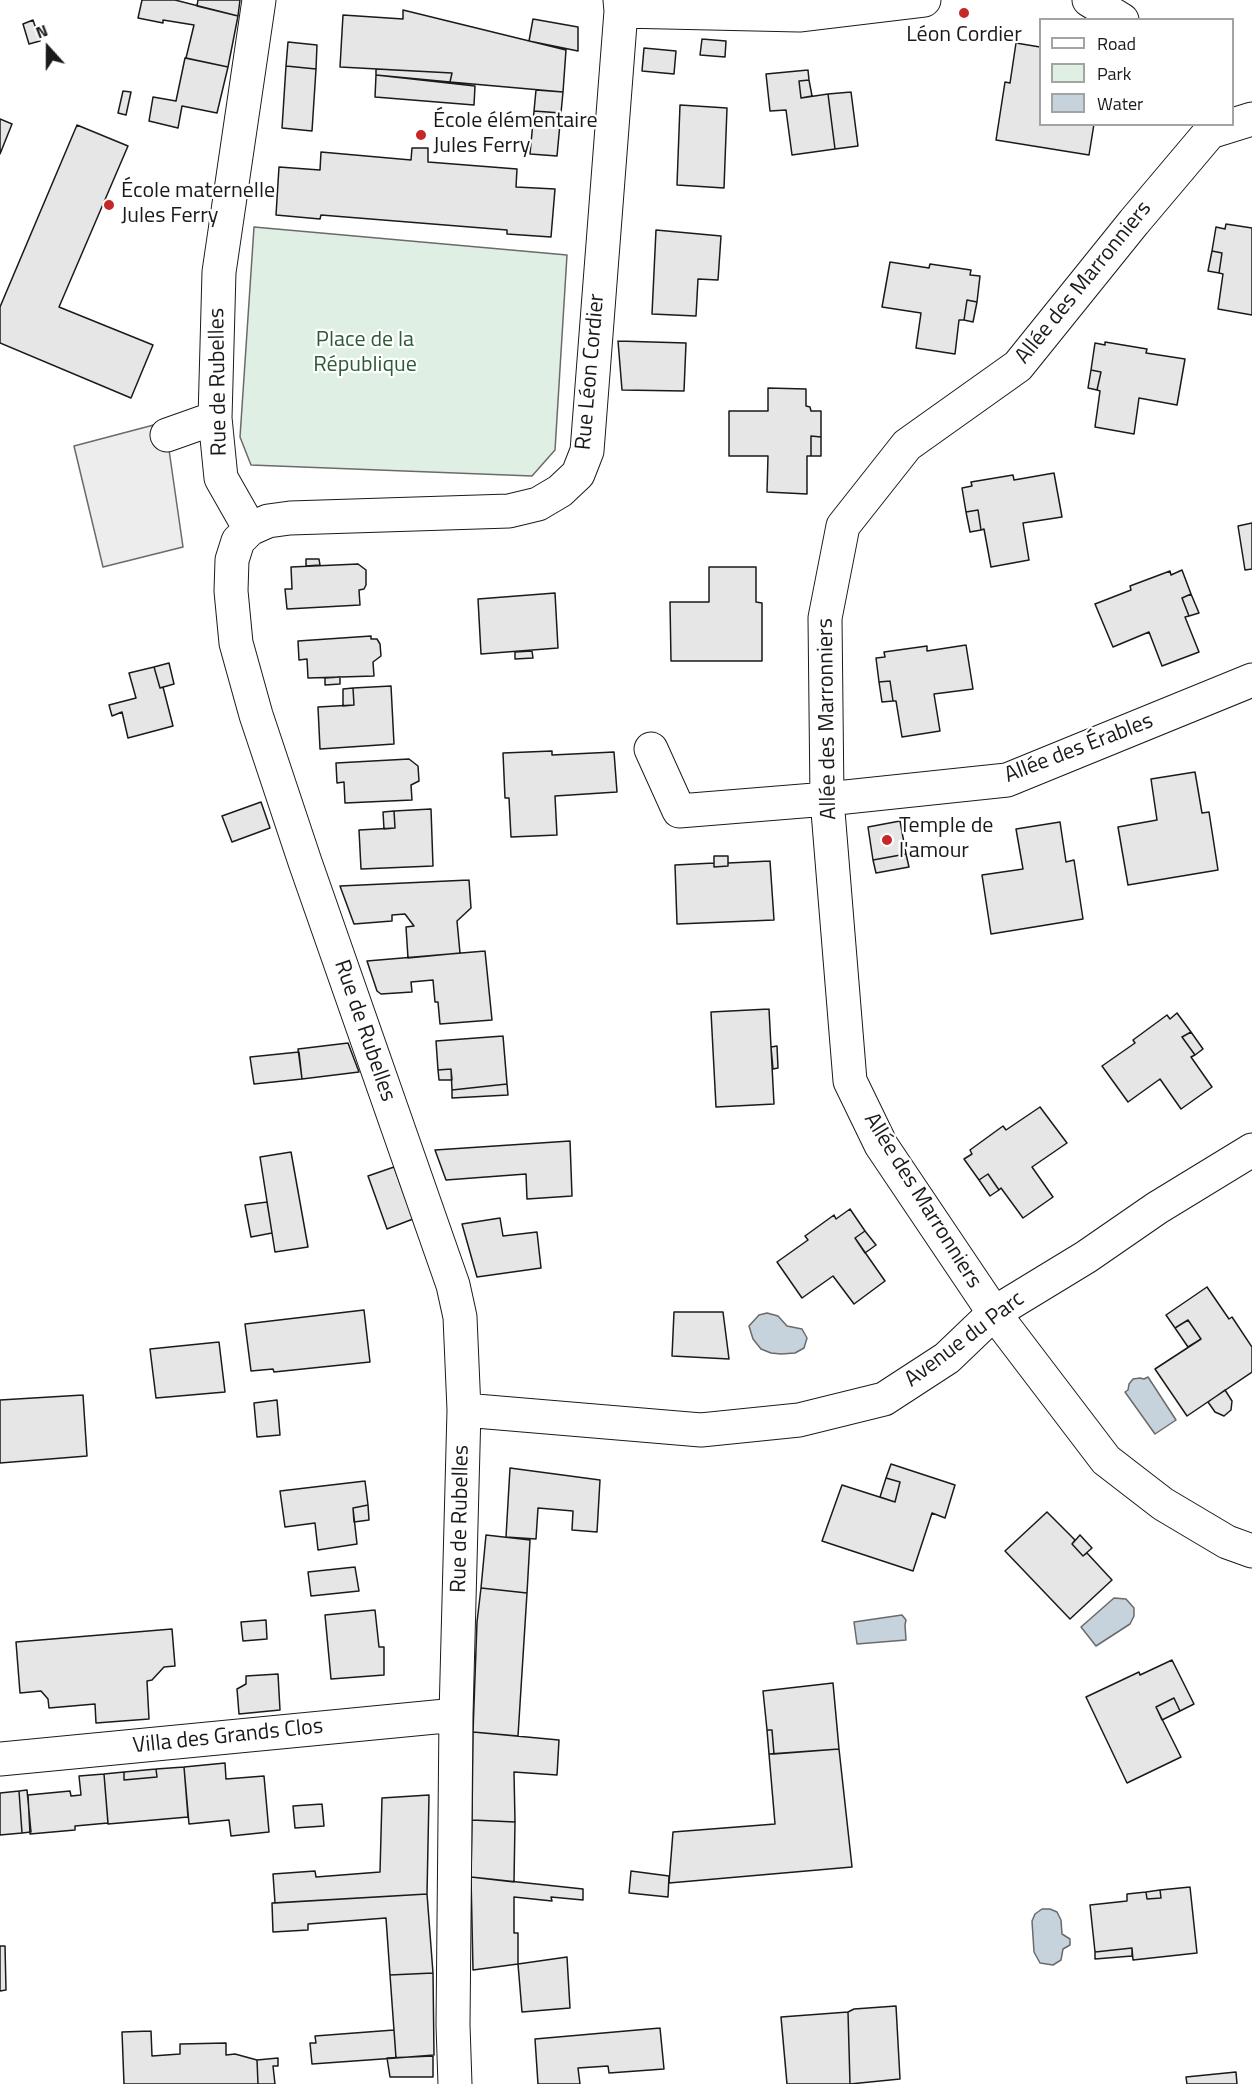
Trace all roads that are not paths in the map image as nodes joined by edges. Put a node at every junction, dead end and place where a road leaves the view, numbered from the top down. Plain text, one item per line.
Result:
1 (259, 0) edge
2 (924, 0) edge
3 (1089, 0) edge
4 (620, 5) edge
5 (1119, 18) edge
6 (1252, 119) edge
7 (1234, 123) edge
8 (1207, 128) edge
9 (215, 418) junction
10 (167, 435) dead end
11 (250, 529) junction
12 (1252, 680) edge
13 (651, 749) dead end
14 (827, 799) junction
15 (1252, 1150) edge
16 (994, 1313) junction
17 (464, 1410) junction
18 (1252, 1557) edge
19 (456, 1715) junction
20 (0, 1759) edge
21 (455, 2084) edge

1 - 9 street, Rue de Rubelles
2 - 4 street
3 - 5 street
4 - 11 street, Rue Léon Cordier
6 - 7 street, Allée des Marronniers
8 - 14 street, Allée des Marronniers
9 - 10 street
9 - 11 street, Rue de Rubelles
11 - 17 street, Rue de Rubelles
12 - 14 street, Allée des Érables
13 - 14 street, Allée des Érables
14 - 16 street, Allée des Marronniers
15 - 16 street, Avenue du Parc
16 - 17 street, Avenue du Parc
16 - 18 street, Allée des Marronniers
17 - 19 street, Rue de Rubelles
19 - 20 street, Villa des Grands Clos
19 - 21 street, Rue de Rubelles

